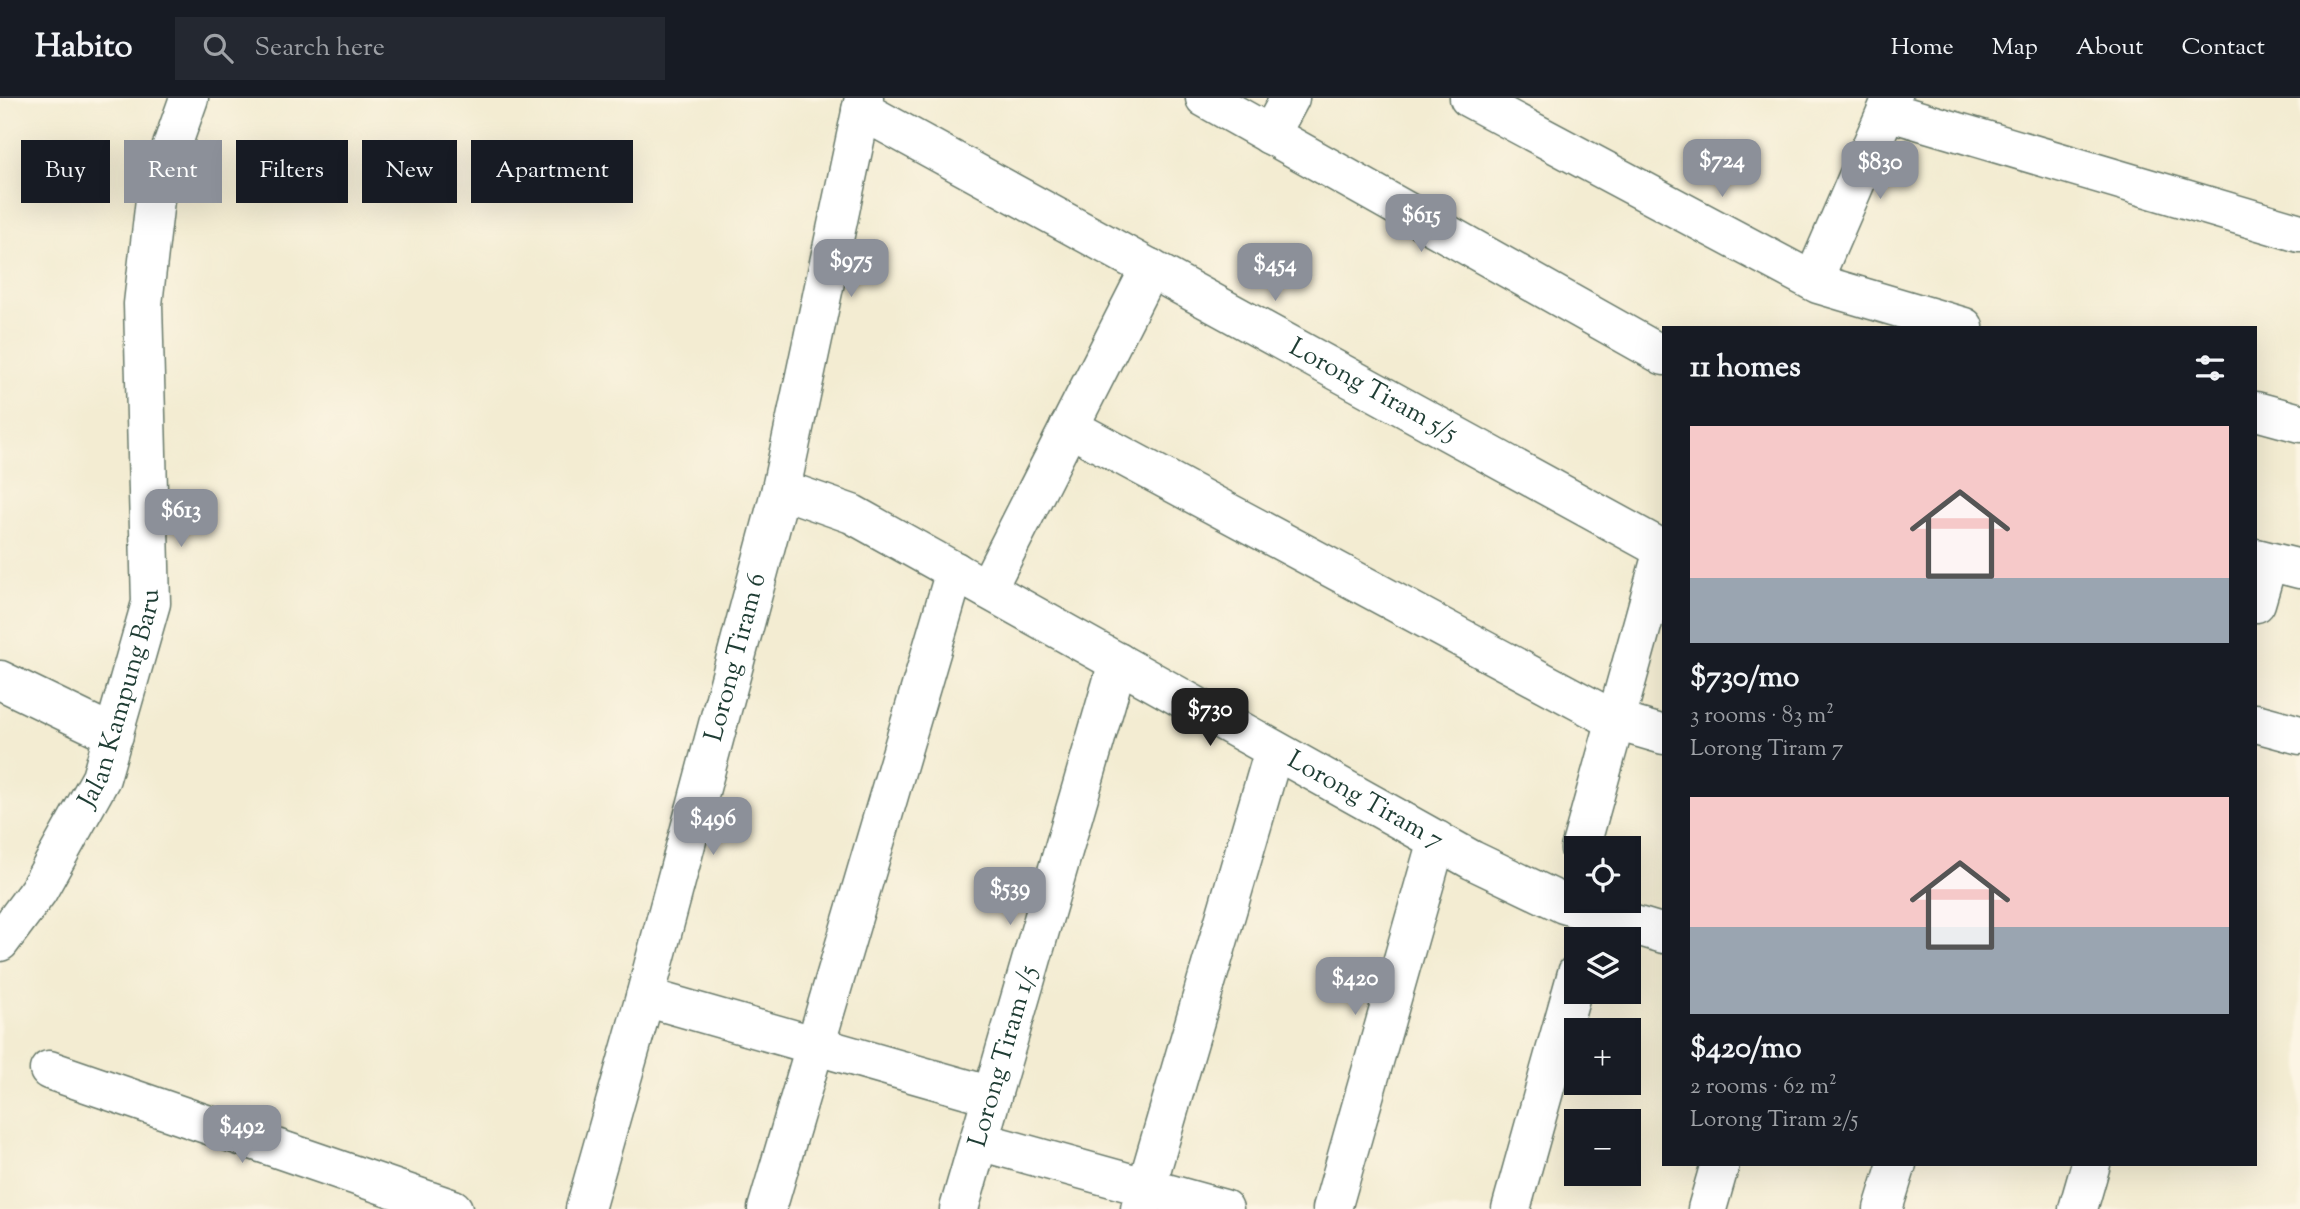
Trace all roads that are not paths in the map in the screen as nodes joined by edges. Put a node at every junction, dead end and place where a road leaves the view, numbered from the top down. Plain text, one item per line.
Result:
1 (189, 98) edge
2 (1205, 98) edge
3 (1290, 98) edge
4 (1469, 98) edge
5 (863, 104) edge
6 (1889, 104) edge
7 (1270, 135) junction
8 (2300, 233) edge
9 (1150, 268) junction
10 (1813, 281) junction
11 (1961, 326) edge
12 (1662, 355) edge
13 (2257, 411) edge
14 (2300, 423) edge
15 (1069, 427) junction
16 (781, 489) junction
17 (1662, 549) edge
18 (1662, 557) edge
19 (2274, 563) edge
20 (955, 571) junction
21 (987, 589) junction
22 (2257, 601) edge
23 (1118, 662) junction
24 (0, 680) edge
25 (1616, 721) junction
26 (2257, 723) edge
27 (1662, 734) edge
28 (114, 735) junction
29 (2300, 735) edge
30 (1274, 750) junction
31 (1584, 836) edge
32 (1437, 840) junction
33 (1581, 919) edge
34 (1662, 934) edge
35 (0, 942) edge
36 (645, 997) junction
37 (1569, 1004) edge
38 (814, 1046) junction
39 (49, 1070) dead end
40 (992, 1096) junction
41 (979, 1141) junction
42 (1719, 1166) edge
43 (1896, 1166) edge
44 (2090, 1166) edge
45 (1143, 1198) edge
46 (453, 1209) edge
47 (585, 1209) edge
48 (767, 1209) edge
49 (959, 1209) edge
50 (1224, 1209) edge
51 (1332, 1209) edge
52 (1511, 1209) edge
53 (1707, 1209) edge
54 (1883, 1209) edge
55 (2078, 1209) edge

1 - 28 street, Jalan Kampung Baru
2 - 7 street
3 - 7 street
4 - 10 street
5 - 9 street, Lorong Tiram 5/5
5 - 16 street, Lorong Tiram 6
6 - 8 street
6 - 10 street
7 - 12 street
9 - 15 street
9 - 17 street, Lorong Tiram 5/5
10 - 11 street
13 - 14 street
15 - 21 street
15 - 25 street
16 - 20 street, Lorong Tiram 7
16 - 36 street, Lorong Tiram 6
18 - 25 street
19 - 22 street
20 - 21 street, Lorong Tiram 7
20 - 38 street
21 - 23 street, Lorong Tiram 7
23 - 30 street, Lorong Tiram 7
23 - 40 street, Lorong Tiram 1/5
24 - 28 street
25 - 27 street
25 - 31 street
26 - 29 street
28 - 35 street, Jalan Kampung Baru
30 - 32 street, Lorong Tiram 7
30 - 45 street
32 - 33 street, Lorong Tiram 7
32 - 51 street
33 - 34 street, Lorong Tiram 7
36 - 38 street
36 - 47 street, Lorong Tiram 6
37 - 52 street
38 - 40 street
38 - 48 street
39 - 46 street
40 - 41 street, Lorong Tiram 1/5
41 - 45 street
41 - 49 street, Lorong Tiram 1/5
42 - 53 street
43 - 54 street
44 - 55 street
45 - 50 street

